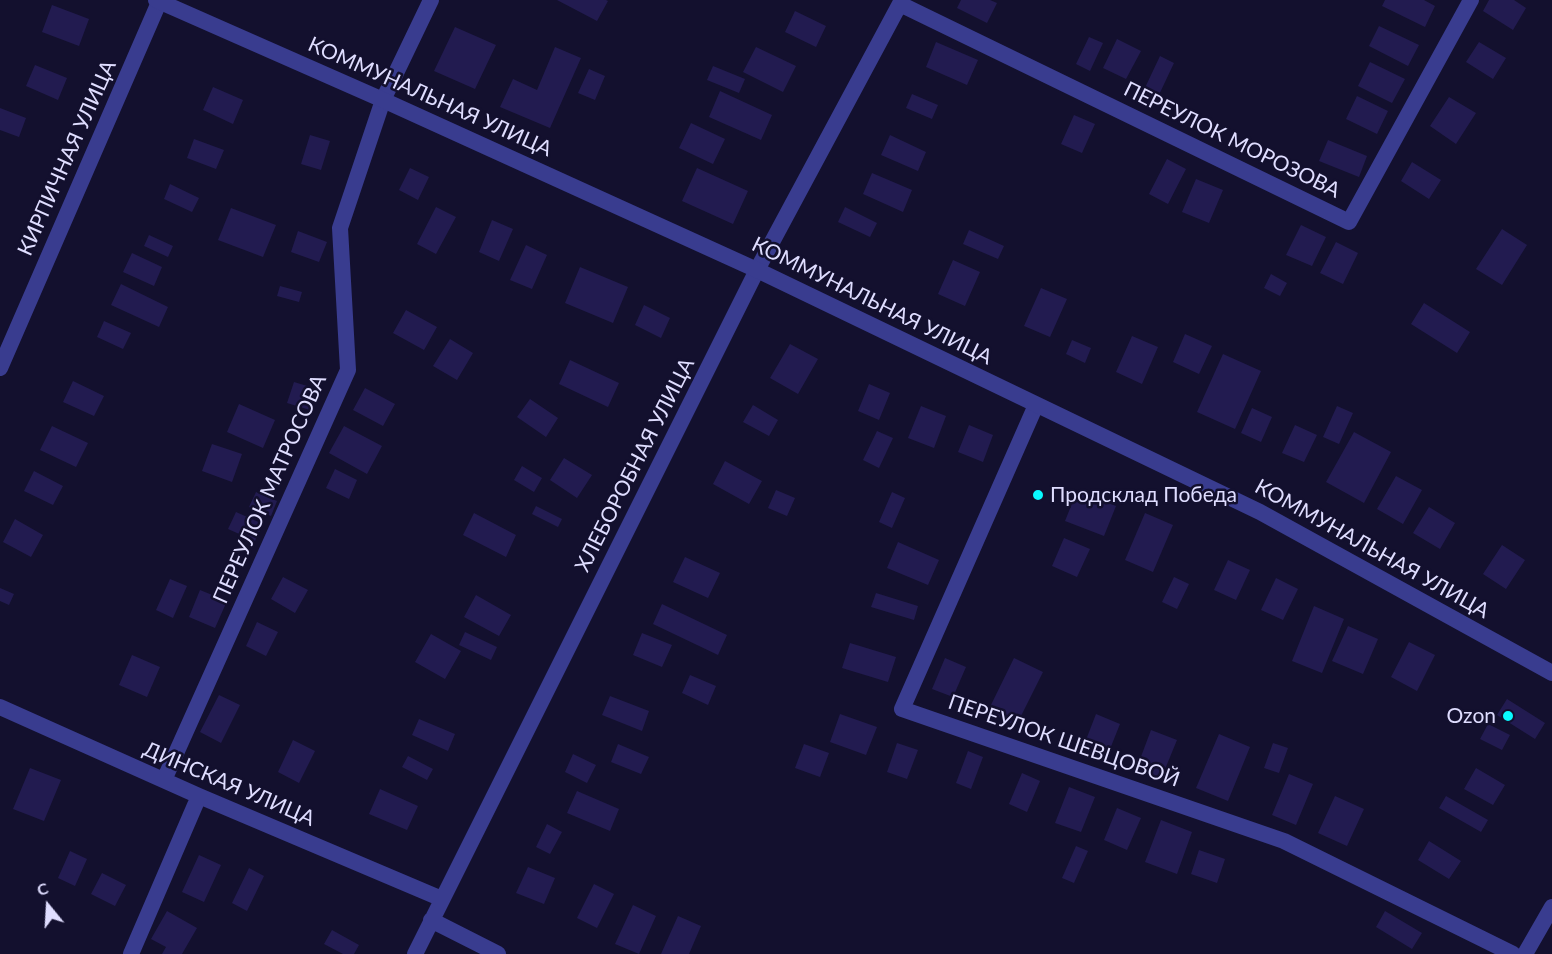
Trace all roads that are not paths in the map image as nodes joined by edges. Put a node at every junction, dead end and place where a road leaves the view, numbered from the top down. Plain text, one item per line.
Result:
1 (159, 0) edge
2 (430, 0) edge
3 (1471, 0) edge
4 (901, 2) edge
5 (383, 100) junction
6 (757, 270) junction
7 (0, 368) edge
8 (1036, 405) junction
9 (1552, 673) edge
10 (0, 707) edge
11 (164, 780) junction
12 (199, 796) junction
13 (442, 899) junction
14 (1552, 907) edge
15 (431, 920) junction
16 (131, 954) edge
17 (415, 954) edge
18 (498, 954) edge
19 (1513, 954) edge
20 (1525, 954) edge

1 - 5 street, КОММУНАЛЬНАЯ УЛИЦА
1 - 7 street, КИРПИЧНАЯ УЛИЦА
2 - 5 street, ПЕРЕУЛОК МАТРОСОВА
3 - 4 street, ПЕРЕУЛОК МОРОЗОВА
4 - 6 street, ХЛЕБОРОБНАЯ УЛИЦА
5 - 6 street, КОММУНАЛЬНАЯ УЛИЦА
5 - 11 street, ПЕРЕУЛОК МАТРОСОВА
6 - 8 street, КОММУНАЛЬНАЯ УЛИЦА
6 - 13 street, ХЛЕБОРОБНАЯ УЛИЦА
8 - 9 street, КОММУНАЛЬНАЯ УЛИЦА
8 - 19 street, ПЕРЕУЛОК ШЕВЦОВОЙ
10 - 11 street, ДИНСКАЯ УЛИЦА
11 - 12 street, ДИНСКАЯ УЛИЦА
12 - 13 street, ДИНСКАЯ УЛИЦА
12 - 16 street
13 - 15 street, ХЛЕБОРОБНАЯ УЛИЦА
14 - 20 street
15 - 17 street, ХЛЕБОРОБНАЯ УЛИЦА
15 - 18 street

